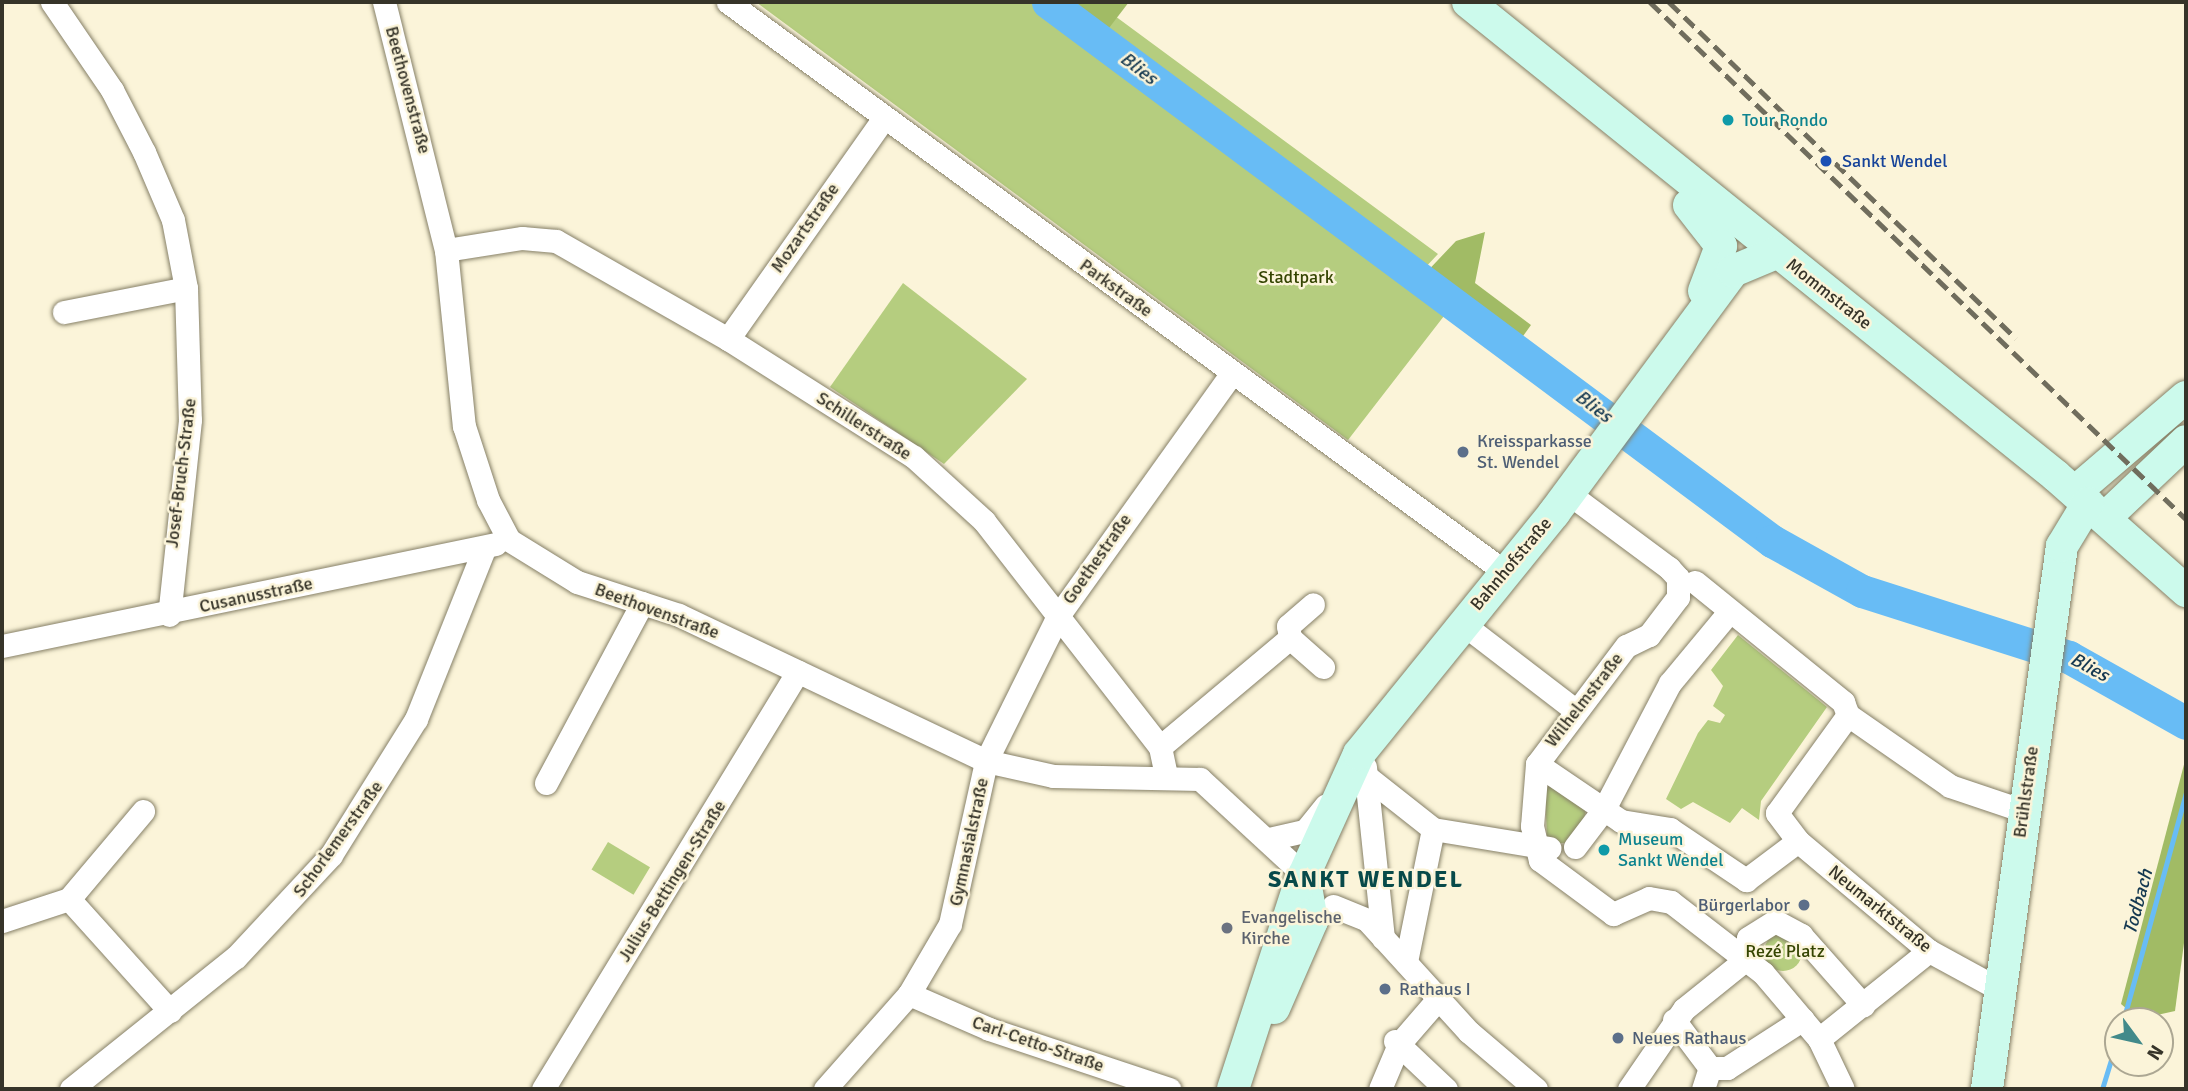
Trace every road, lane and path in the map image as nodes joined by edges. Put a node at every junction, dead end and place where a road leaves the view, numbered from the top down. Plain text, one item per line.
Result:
1 (52, 2) edge
2 (384, 2) edge
3 (728, 2) edge
4 (1468, 2) edge
5 (1592, 103) junction
6 (883, 119) junction
7 (446, 250) junction
8 (1776, 253) junction
9 (186, 288) junction
10 (64, 312) dead end
11 (728, 339) junction
12 (1668, 361) junction
13 (1232, 373) junction
14 (2186, 397) edge
15 (2186, 441) edge
16 (1569, 493) junction
17 (2090, 504) junction
18 (509, 540) junction
19 (484, 549) junction
20 (1505, 572) junction
21 (1687, 589) junction
22 (2186, 591) edge
23 (642, 603) junction
24 (1313, 604) dead end
25 (1729, 612) junction
26 (169, 615) junction
27 (1058, 616) junction
28 (1462, 624) junction
29 (1290, 638) junction
30 (2, 646) edge
31 (1323, 667) dead end
32 (798, 672) junction
33 (1575, 710) junction
34 (1848, 715) junction
35 (1160, 747) junction
36 (986, 761) junction
37 (1537, 764) junction
38 (1360, 765) junction
39 (1166, 776) junction
40 (546, 783) dead end
41 (1604, 809) junction
42 (143, 811) dead end
43 (2024, 811) junction
44 (1433, 829) junction
45 (1269, 839) junction
46 (1798, 841) junction
47 (1575, 847) dead end
48 (1543, 849) junction
49 (1304, 875) junction
50 (69, 899) junction
51 (1333, 906) dead end
52 (2, 921) edge
53 (1383, 938) junction
54 (1929, 950) junction
55 (1745, 960) junction
56 (1406, 962) junction
57 (1997, 988) junction
58 (909, 994) junction
59 (1438, 999) junction
60 (1863, 1005) junction
61 (170, 1011) junction
62 (1803, 1019) junction
63 (1674, 1020) junction
64 (1828, 1032) junction
65 (1397, 1043) junction
66 (1531, 1079) edge
67 (1707, 1079) edge
68 (71, 1089) edge
69 (543, 1089) edge
70 (825, 1089) edge
71 (1169, 1089) edge
72 (1233, 1089) edge
73 (1380, 1089) edge
74 (1446, 1089) edge
75 (1629, 1089) edge
76 (1843, 1089) edge
77 (1987, 1089) edge

1 - 9 street, Josef-Bruch-Straße
2 - 7 street, Beethovenstraße
3 - 6 street, Parkstraße
4 - 5 main road, Mommstraße
5 - 8 main road, Mommstraße
5 - 12 main road, Bahnhofstraße
6 - 11 street, Mozartstraße
6 - 13 street, Parkstraße
7 - 11 street, Schillerstraße
7 - 18 street, Beethovenstraße
8 - 12 main road, Bahnhofstraße
8 - 17 main road, Mommstraße
9 - 10 street
9 - 26 street, Josef-Bruch-Straße
11 - 27 street, Schillerstraße
12 - 16 main road, Bahnhofstraße
13 - 20 street, Parkstraße
13 - 27 street, Goethestraße
14 - 17 main road
15 - 17 main road
16 - 20 main road, Bahnhofstraße
16 - 21 street
17 - 22 main road, Mommstraße
17 - 43 main road, Brühlstraße
18 - 19 street, Cusanusstraße
18 - 23 street, Beethovenstraße
19 - 26 street, Cusanusstraße
19 - 61 street, Schorlemerstraße
20 - 28 main road, Bahnhofstraße
21 - 25 street
21 - 33 street, Wilhelmstraße
23 - 32 street, Beethovenstraße
23 - 40 street
24 - 29 street
25 - 34 street
25 - 41 street
26 - 30 street, Cusanusstraße
27 - 35 street, Schillerstraße
27 - 36 street, Goethestraße
28 - 33 street
28 - 38 main road, Bahnhofstraße
29 - 31 street
29 - 35 street
32 - 36 street, Beethovenstraße
32 - 69 street, Julius-Bettingen-Straße
33 - 37 street, Wilhelmstraße
34 - 43 street
34 - 46 street, Neumarktstraße
35 - 39 street, Schillerstraße
36 - 39 street, Beethovenstraße
36 - 58 street, Gymnasialstraße
37 - 41 street
37 - 48 street, Wilhelmstraße
38 - 44 street
38 - 45 street, Bahnhofstraße
38 - 49 main road, Bahnhofstraße
38 - 53 street
39 - 45 street, Beethovenstraße
41 - 46 street
41 - 47 street
42 - 50 street
43 - 57 main road, Brühlstraße
44 - 48 street
44 - 56 street
45 - 49 street, Beethovenstraße
46 - 54 street, Neumarktstraße
48 - 55 street
49 - 72 main road
50 - 52 street
50 - 61 street
51 - 53 street
53 - 56 street
54 - 57 street, Neumarktstraße
54 - 60 street
55 - 60 street
55 - 62 street
55 - 63 street
56 - 59 street
57 - 77 main road, Brühlstraße
58 - 70 street, Gymnasialstraße
58 - 71 street, Carl-Cetto-Straße
59 - 65 street
59 - 66 street
60 - 64 street
61 - 68 street, Schorlemerstraße
62 - 64 street
62 - 67 street
63 - 67 street
63 - 75 street
64 - 76 street
65 - 73 street
65 - 74 street

